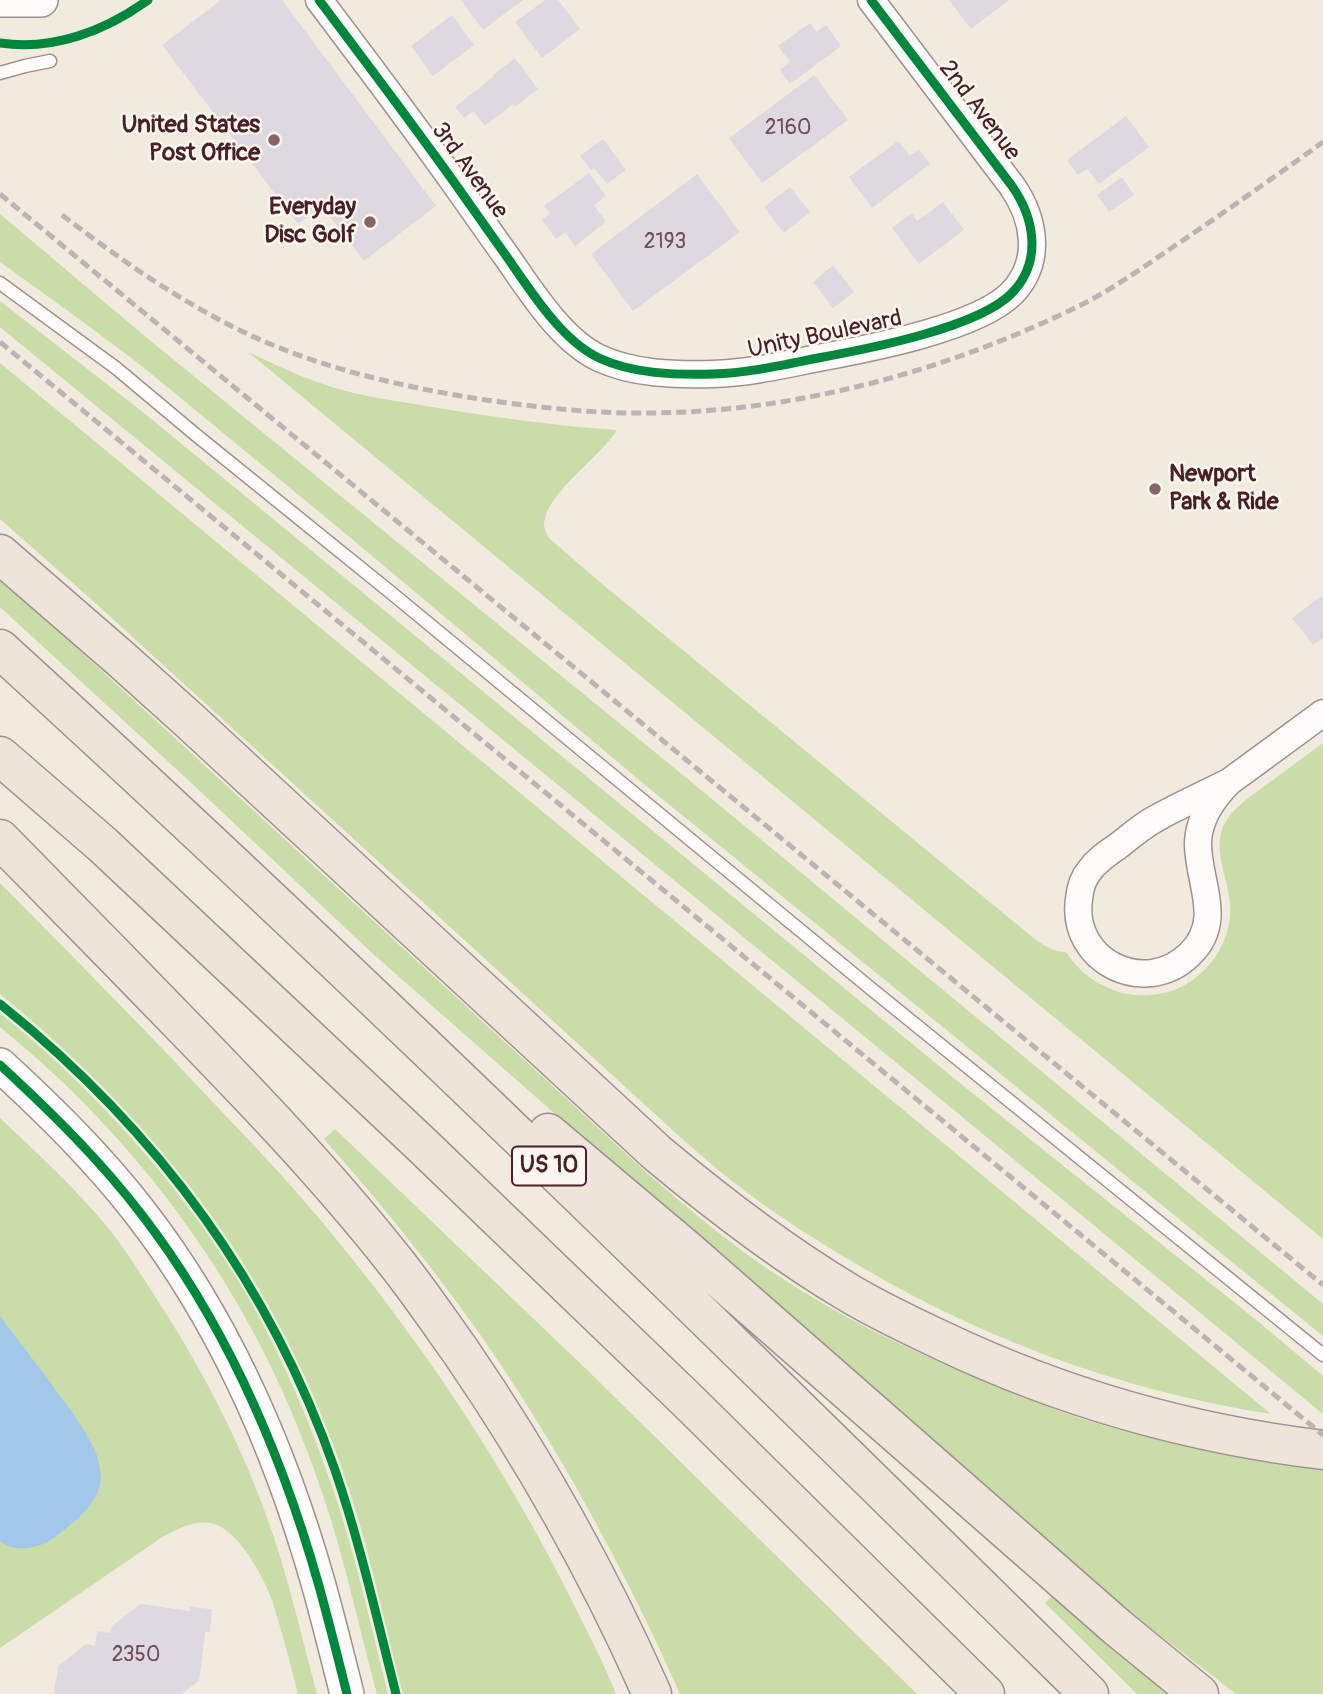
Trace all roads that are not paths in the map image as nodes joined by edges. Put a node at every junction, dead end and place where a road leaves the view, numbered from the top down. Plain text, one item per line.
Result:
1 (1, 0) edge
2 (41, 0) edge
3 (318, 0) edge
4 (871, 0) edge
5 (50, 61) dead end
6 (0, 73) edge
7 (1031, 256) joint
8 (0, 283) edge
9 (597, 357) joint
10 (0, 554) edge
11 (0, 649) edge
12 (1323, 713) edge
13 (0, 756) edge
14 (1229, 782) junction
15 (0, 839) edge
16 (259, 889) junction
17 (0, 1065) edge
18 (1323, 1355) edge
19 (1323, 1450) edge
20 (347, 1694) edge
21 (652, 1694) edge
22 (985, 1694) edge
23 (1089, 1694) edge
24 (1199, 1694) edge

1 - 2 street
3 - 9 street, 3rd Avenue
4 - 7 street, 2nd Avenue
5 - 6 lane
7 - 9 street, Unity Boulevard
8 - 18 lane
10 - 19 highway
11 - 16 highway, US 10
12 - 14 street
13 - 22 highway, US 10
14 - 14 street
15 - 21 highway
16 - 23 highway, US 10
16 - 24 highway
17 - 20 street

